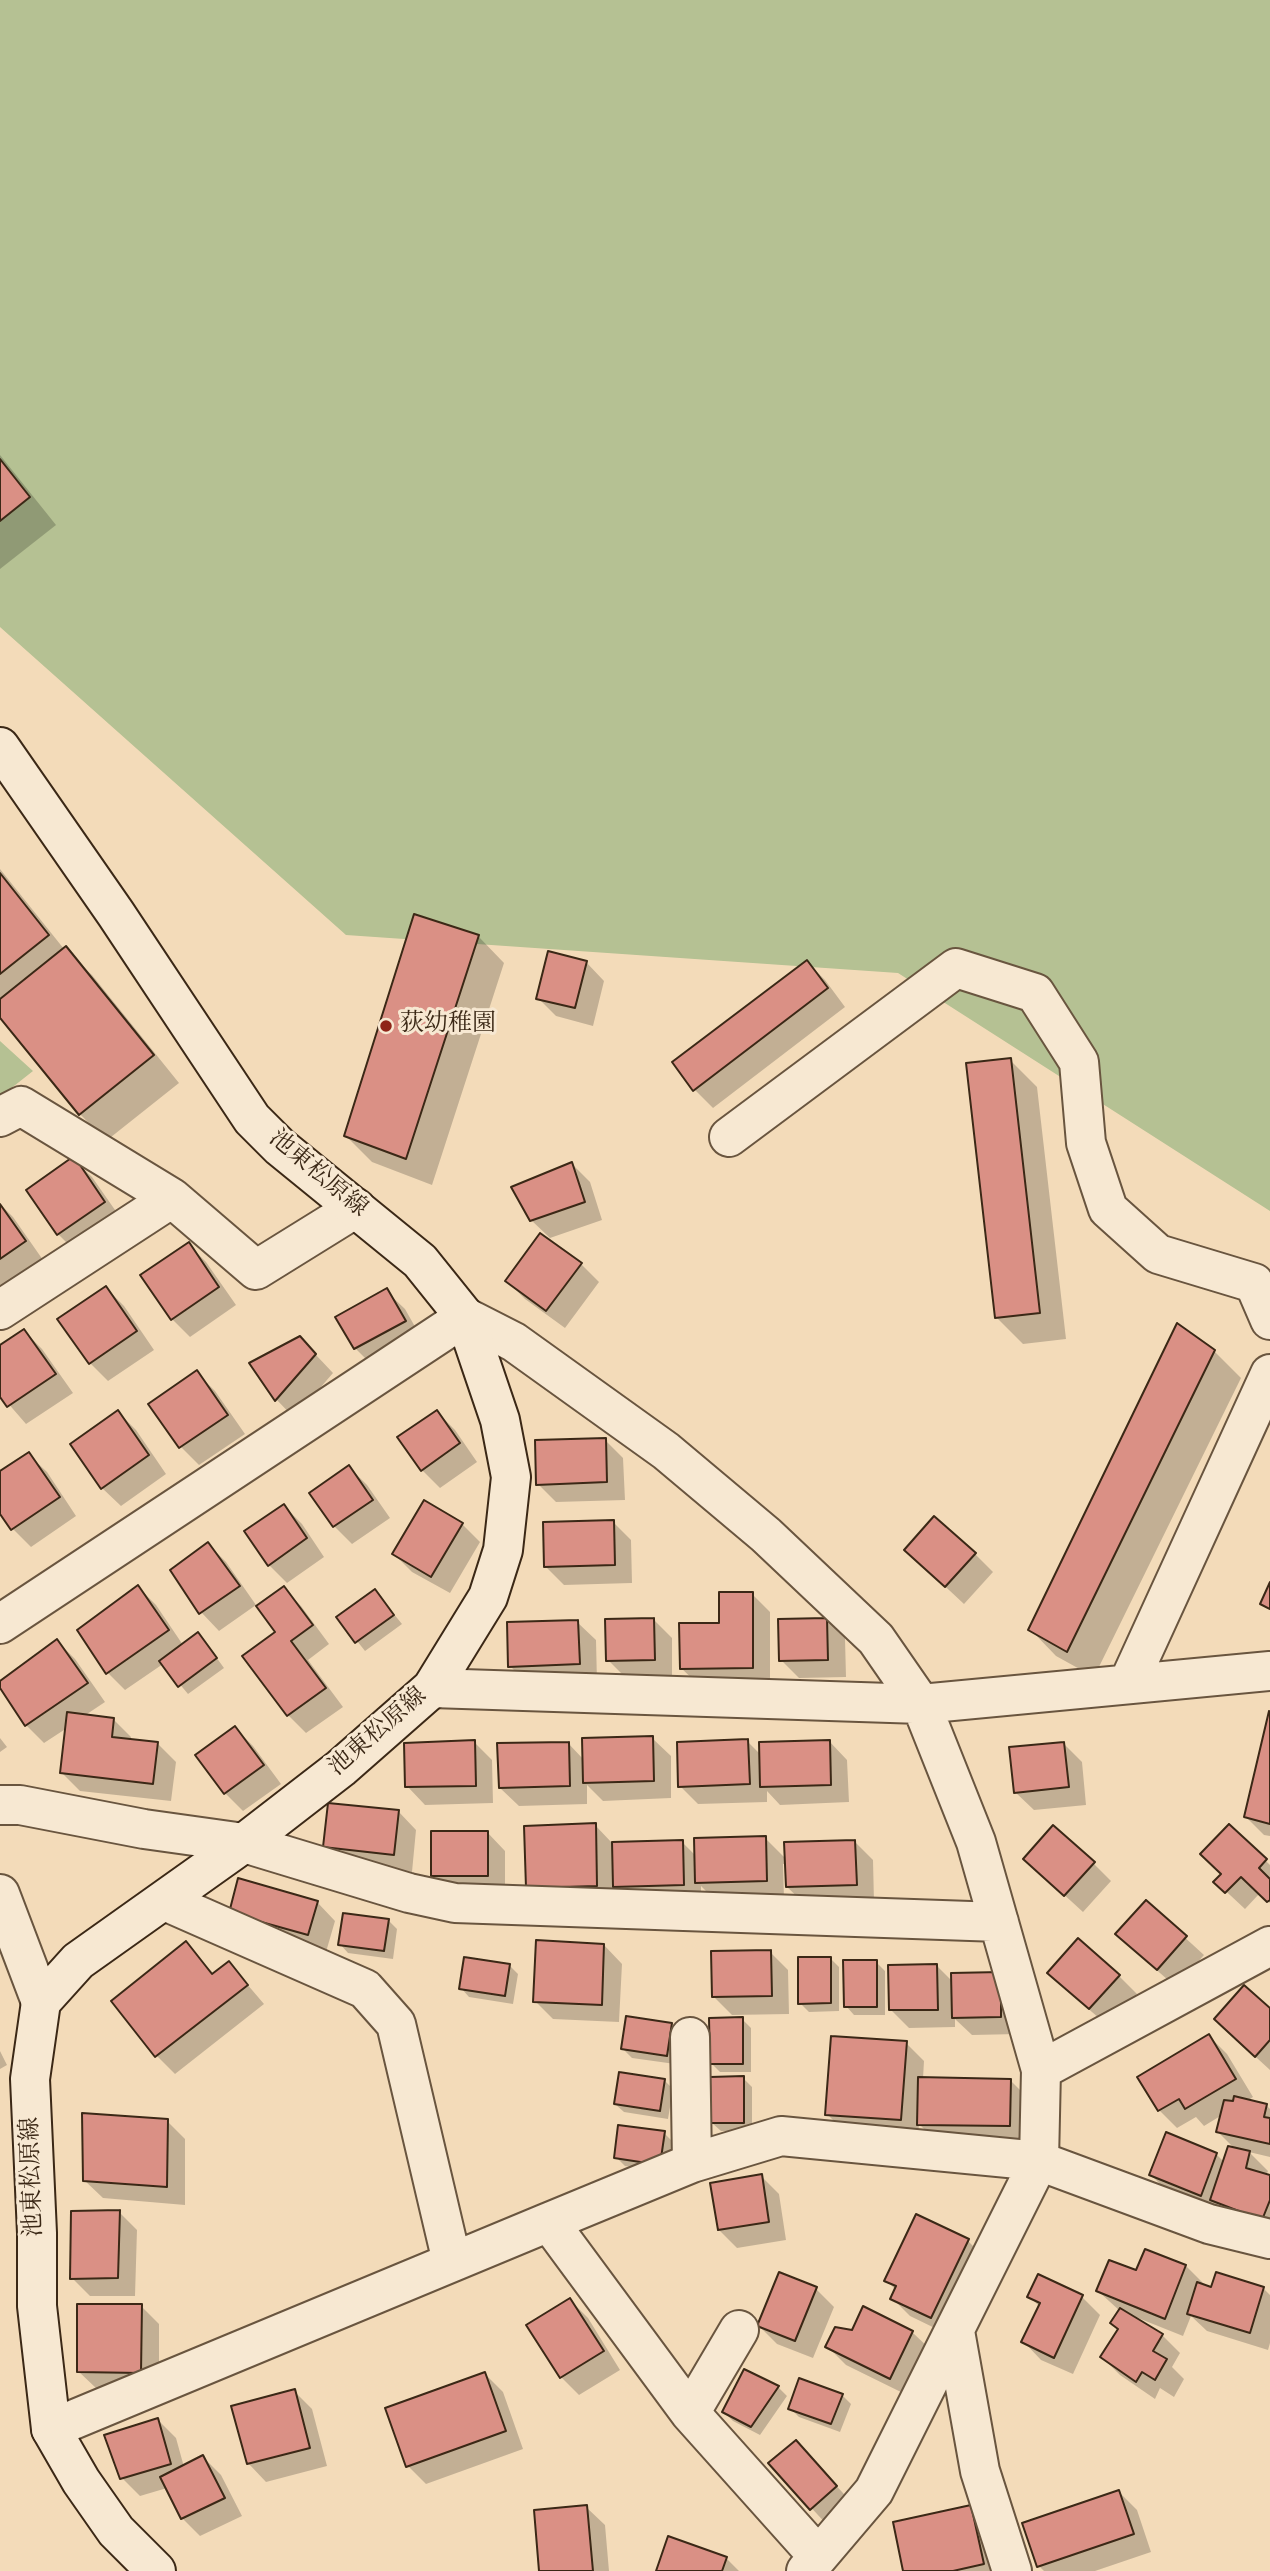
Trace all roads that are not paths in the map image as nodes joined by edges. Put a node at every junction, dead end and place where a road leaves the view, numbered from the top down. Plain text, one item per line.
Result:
1 (0, 747) edge
2 (0, 1117) edge
3 (729, 1137) dead end
4 (172, 1198) junction
5 (356, 1208) junction
6 (0, 1310) edge
7 (465, 1317) junction
8 (1270, 1320) edge
9 (1270, 1374) edge
10 (0, 1624) edge
11 (1270, 1671) edge
12 (1128, 1684) junction
13 (432, 1688) junction
14 (920, 1704) junction
15 (0, 1805) edge
16 (244, 1843) junction
17 (0, 1894) edge
18 (165, 1901) junction
19 (999, 1922) junction
20 (1270, 1946) edge
21 (41, 2002) junction
22 (690, 2037) dead end
23 (1041, 2070) junction
24 (1038, 2161) junction
25 (692, 2163) junction
26 (549, 2222) junction
27 (1270, 2239) edge
28 (452, 2262) junction
29 (739, 2330) dead end
30 (955, 2331) junction
31 (690, 2413) junction
32 (51, 2429) junction
33 (812, 2564) edge
34 (156, 2571) edge
35 (1012, 2571) edge

1 - 5 street, 池東松原線
2 - 4 street
3 - 8 street
4 - 5 street
4 - 6 street
5 - 7 street, 池東松原線
7 - 10 street
7 - 13 street, 池東松原線
7 - 14 street
9 - 12 street
11 - 12 street
12 - 14 street
13 - 14 street
13 - 16 street, 池東松原線
14 - 19 street
15 - 16 street
16 - 18 street, 池東松原線
16 - 19 street
17 - 21 street
18 - 21 street, 池東松原線
18 - 28 street
19 - 23 street
20 - 23 street
21 - 32 street, 池東松原線
22 - 25 street
23 - 24 street
24 - 25 street
24 - 27 street
24 - 30 street
25 - 26 street
26 - 28 street
26 - 31 street
28 - 32 street
29 - 31 street
30 - 33 street
30 - 35 street
31 - 33 street
32 - 34 street, 池東松原線

